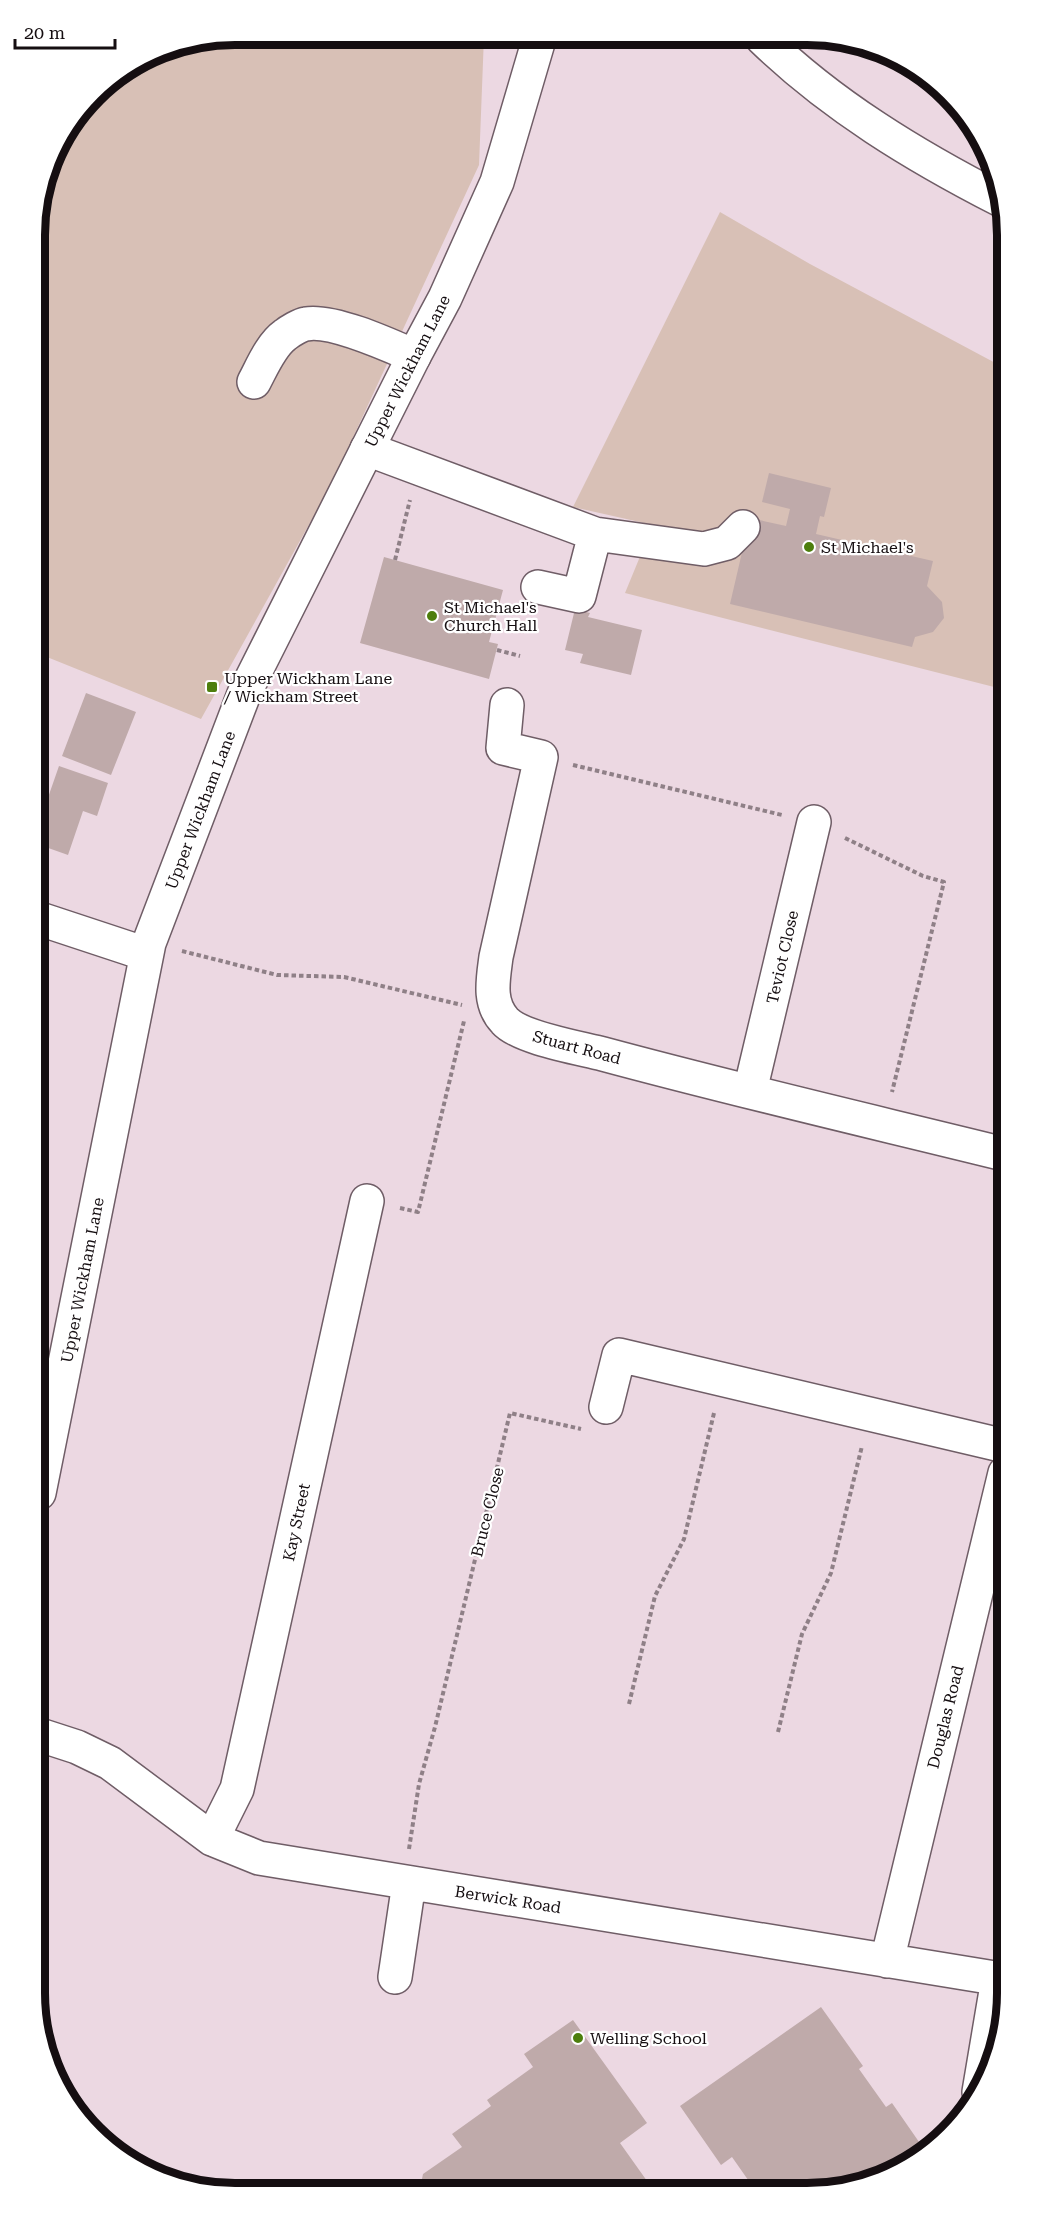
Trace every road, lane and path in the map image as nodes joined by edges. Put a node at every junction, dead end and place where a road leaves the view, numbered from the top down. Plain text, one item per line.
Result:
1 (537, 45) edge
2 (769, 45) edge
3 (992, 195) edge
4 (414, 356) junction
5 (254, 382) dead end
6 (367, 449) junction
7 (418, 467) junction
8 (743, 527) dead end
9 (595, 534) junction
10 (395, 560) dead end
11 (538, 587) dead end
12 (497, 650) dead end
13 (520, 656) dead end
14 (507, 705) dead end
15 (541, 757) junction
16 (626, 778) dead end
17 (814, 822) dead end
18 (923, 876) dead end
19 (45, 920) edge
20 (148, 949) junction
21 (480, 1006) junction
22 (750, 1092) junction
23 (884, 1125) junction
24 (997, 1152) edge
25 (368, 1201) joint
26 (722, 1380) junction
27 (606, 1407) joint
28 (870, 1413) junction
29 (997, 1444) edge
30 (45, 1463) edge
31 (997, 1506) edge
32 (629, 1704) dead end
33 (777, 1732) dead end
34 (45, 1737) edge
35 (212, 1839) junction
36 (406, 1883) junction
37 (887, 1961) junction
38 (395, 1977) dead end
39 (997, 1979) edge
40 (997, 2004) edge
41 (987, 2054) edge

1 - 4 street, Upper Wickham Lane
2 - 3 street
4 - 5 street
4 - 6 street, Upper Wickham Lane
6 - 7 street
6 - 20 street, Upper Wickham Lane
7 - 9 street
7 - 10 path
8 - 9 street
9 - 11 street
12 - 13 path
14 - 15 street
15 - 16 path
15 - 21 street
17 - 22 street, Teviot Close
18 - 23 path
19 - 20 street
20 - 21 path
20 - 30 street, Upper Wickham Lane
21 - 22 street, Stuart Road
21 - 25 path
22 - 23 street, Stuart Road
23 - 24 street, Stuart Road
25 - 35 street, Kay Street
26 - 27 street
26 - 28 street
26 - 32 path
27 - 36 path, Bruce Close
28 - 29 street
28 - 33 path
31 - 37 street, Douglas Road
34 - 35 street, Berwick Road
35 - 36 street, Berwick Road
36 - 37 street, Berwick Road
36 - 38 street
37 - 39 street, Berwick Road
40 - 41 street

